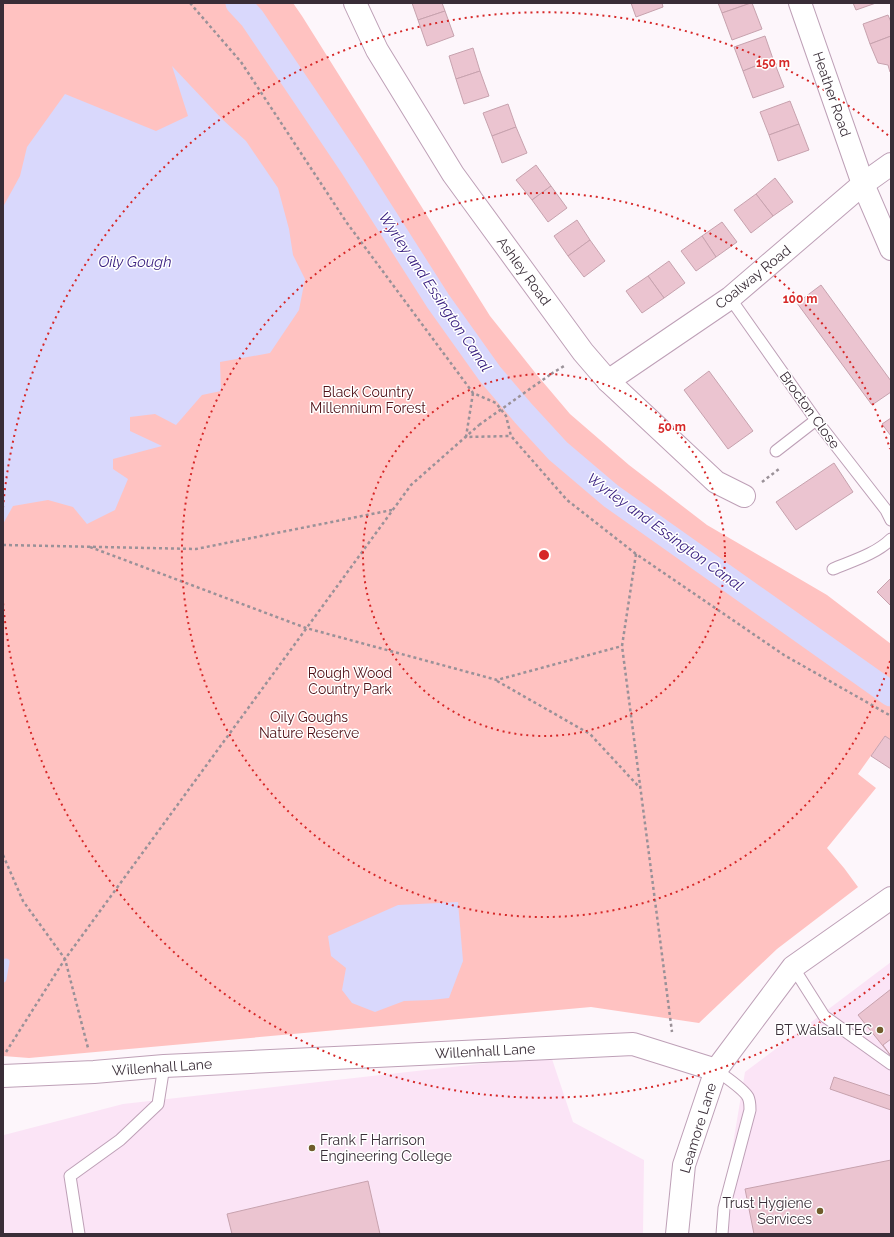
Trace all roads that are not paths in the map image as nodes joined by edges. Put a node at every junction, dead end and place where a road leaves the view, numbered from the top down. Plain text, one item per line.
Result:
1 (354, 3) edge
2 (800, 3) edge
3 (891, 164) edge
4 (863, 184) junction
5 (891, 249) edge
6 (730, 298) junction
7 (608, 380) junction
8 (816, 420) junction
9 (776, 451) road end
10 (744, 496) road end
11 (891, 520) edge
12 (891, 539) edge
13 (832, 569) dead end
14 (891, 898) edge
15 (793, 967) junction
16 (891, 1064) edge
17 (164, 1066) junction
18 (716, 1070) junction
19 (3, 1076) edge
20 (79, 1234) edge
21 (677, 1234) edge
22 (722, 1234) edge

1 - 7 street, Ashley Road
2 - 4 street, Heather Road
3 - 4 street, Coalway Road
4 - 5 street, Heather Road
4 - 6 street, Coalway Road
6 - 7 street, Coalway Road
6 - 8 lane, Brocton Close
7 - 10 street, Ashley Road
8 - 9 lane
8 - 11 lane, Brocton Close
12 - 13 lane
14 - 15 street
15 - 16 lane
15 - 18 street
17 - 18 street, Willenhall Lane
17 - 19 street, Willenhall Lane
17 - 20 lane
18 - 21 street, Leamore Lane
18 - 22 lane

